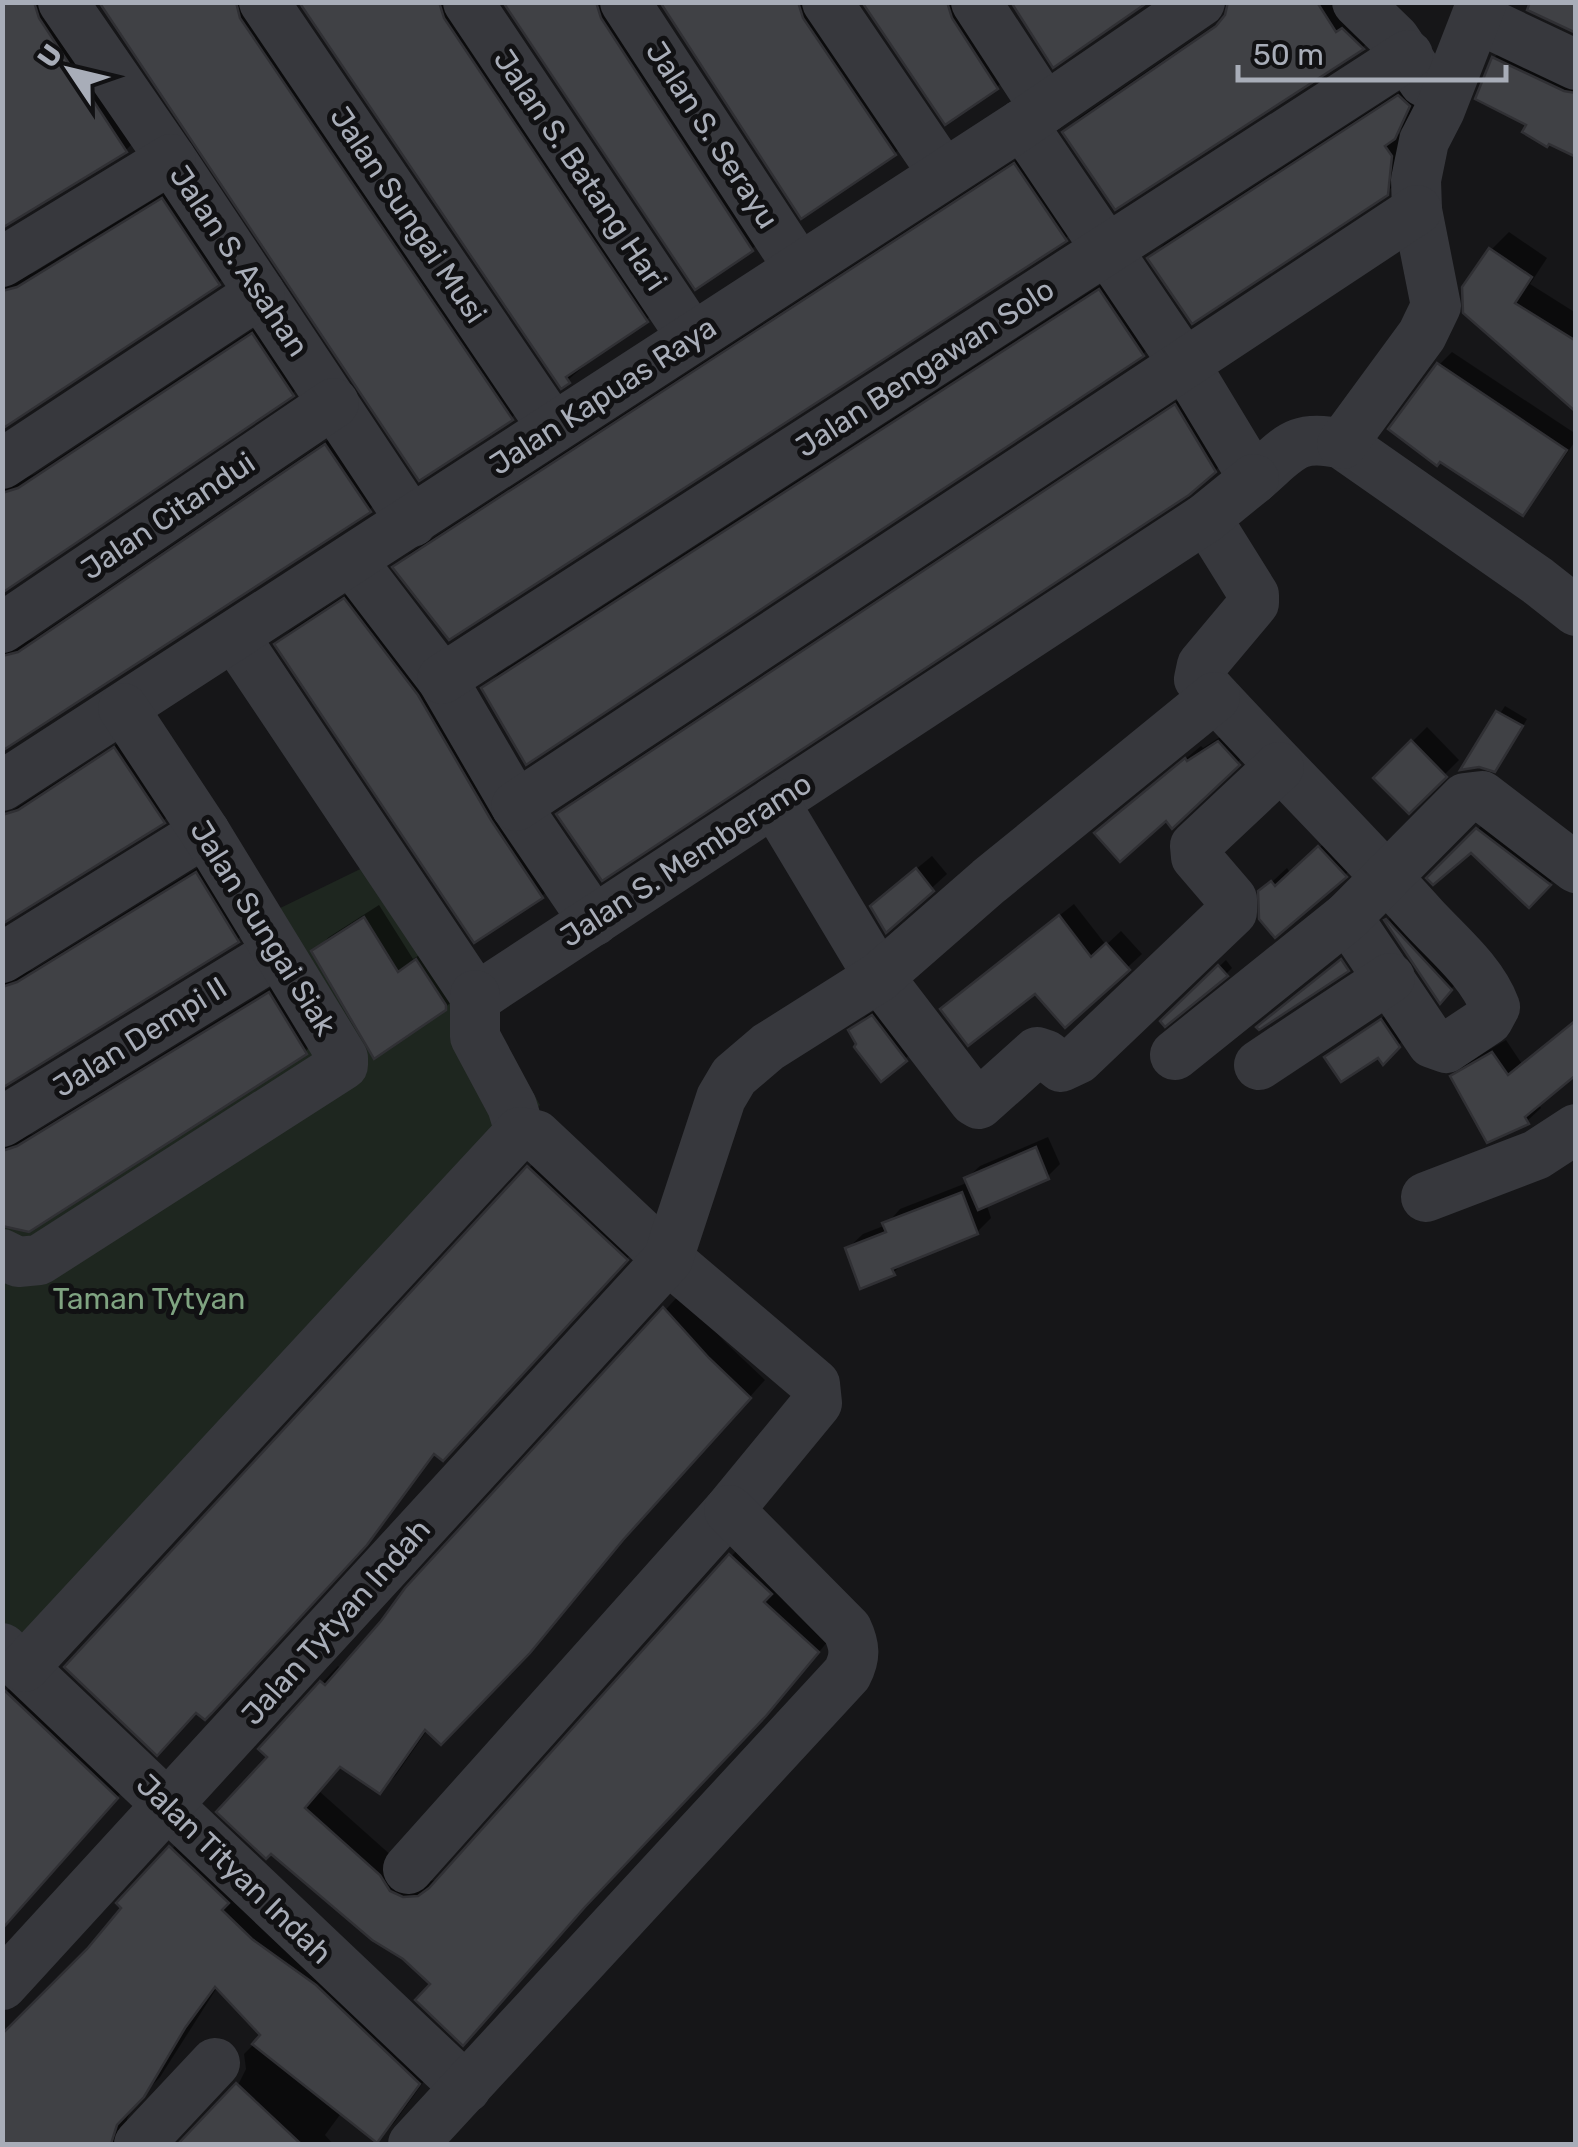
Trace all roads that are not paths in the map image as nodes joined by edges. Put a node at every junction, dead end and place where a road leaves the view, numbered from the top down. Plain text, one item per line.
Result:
1 (63, 2) edge
2 (264, 2) edge
3 (468, 2) edge
4 (624, 2) edge
5 (828, 2) edge
6 (976, 2) edge
7 (1357, 2) edge
8 (1176, 9) edge
9 (1480, 10) edge
10 (1408, 55) junction
11 (1576, 65) edge
12 (1440, 110) junction
13 (1033, 116) junction
14 (171, 158) junction
15 (943, 173) junction
16 (1417, 210) junction
17 (1109, 250) junction
18 (6, 253) edge
19 (799, 268) junction
20 (260, 293) junction
21 (692, 337) junction
22 (1185, 365) junction
23 (334, 404) junction
24 (553, 428) junction
25 (1342, 444) junction
26 (2, 464) edge
27 (1254, 479) junction
28 (1206, 518) junction
29 (412, 522) junction
30 (351, 560) junction
31 (1576, 612) edge
32 (2, 628) edge
33 (234, 636) junction
34 (442, 680) junction
35 (1216, 697) junction
36 (124, 708) junction
37 (1279, 767) junction
38 (2, 786) edge
39 (774, 802) junction
40 (516, 806) junction
41 (205, 832) junction
42 (1576, 868) edge
43 (1386, 875) junction
44 (1347, 917) junction
45 (594, 921) junction
46 (278, 952) junction
47 (2, 958) edge
48 (879, 977) junction
49 (1390, 978) junction
50 (475, 1016) junction
51 (1175, 1054) dead end
52 (1258, 1065) dead end
53 (516, 1119) junction
54 (2, 1122) edge
55 (1576, 1129) edge
56 (1426, 1198) dead end
57 (2, 1254) edge
58 (668, 1258) junction
59 (729, 1510) junction
60 (13, 1657) edge
61 (167, 1807) junction
62 (408, 1870) dead end
63 (2, 1985) edge
64 (215, 2063) dead end
65 (466, 2088) junction
66 (139, 2144) edge
67 (413, 2144) edge

1 - 14 street, Jalan S. Asahan
2 - 24 street, Jalan Sungai Musi
3 - 21 street, Jalan S. Batang Hari
4 - 19 street, Jalan S. Serayu
5 - 15 street
6 - 13 street
7 - 10 street
8 - 13 street, Jalan Kapuas Raya
9 - 11 street
9 - 12 street
10 - 12 street
10 - 17 street, Jalan Bengawan Solo
12 - 16 street
13 - 15 street, Jalan Kapuas Raya
13 - 17 street
14 - 18 street
14 - 20 street, Jalan S. Asahan
15 - 19 street, Jalan Kapuas Raya
16 - 22 street
16 - 25 street
17 - 22 street
17 - 34 street, Jalan Bengawan Solo
19 - 21 street, Jalan Kapuas Raya
20 - 23 street, Jalan S. Asahan
20 - 26 street
21 - 24 street, Jalan Kapuas Raya
22 - 27 street
22 - 40 street
23 - 29 street, Jalan S. Asahan
23 - 32 street, Jalan Citandui
24 - 29 street, Jalan Kapuas Raya
25 - 27 street, Jalan S. Memberamo
25 - 31 street
27 - 28 street, Jalan S. Memberamo
28 - 35 street
28 - 39 street, Jalan S. Memberamo
29 - 30 street, Jalan Kapuas Raya
30 - 33 street, Jalan Kapuas Raya
30 - 34 street
33 - 36 street, Jalan Kapuas Raya
33 - 50 street
34 - 40 street
35 - 37 street
35 - 48 street
36 - 38 street, Jalan Kapuas Raya
36 - 41 street, Jalan Sungai Siak
37 - 43 street
37 - 48 street
39 - 45 street, Jalan S. Memberamo
39 - 48 street
40 - 45 street
41 - 46 street, Jalan Sungai Siak
41 - 47 street
42 - 43 street
43 - 44 street
43 - 49 street
44 - 49 street
44 - 51 street
45 - 50 street, Jalan S. Memberamo
46 - 54 street, Jalan Dempi II
46 - 57 street, Jalan Sungai Siak
48 - 58 street
49 - 52 street
50 - 53 street
53 - 58 street
53 - 60 street
55 - 56 street
58 - 59 street
58 - 61 street, Jalan Tytyan Indah
59 - 62 street
59 - 65 street
60 - 61 street, Jalan Tityan Indah
61 - 63 street, Jalan Tytyan Indah
61 - 65 street, Jalan Tityan Indah
64 - 66 street
65 - 67 street

